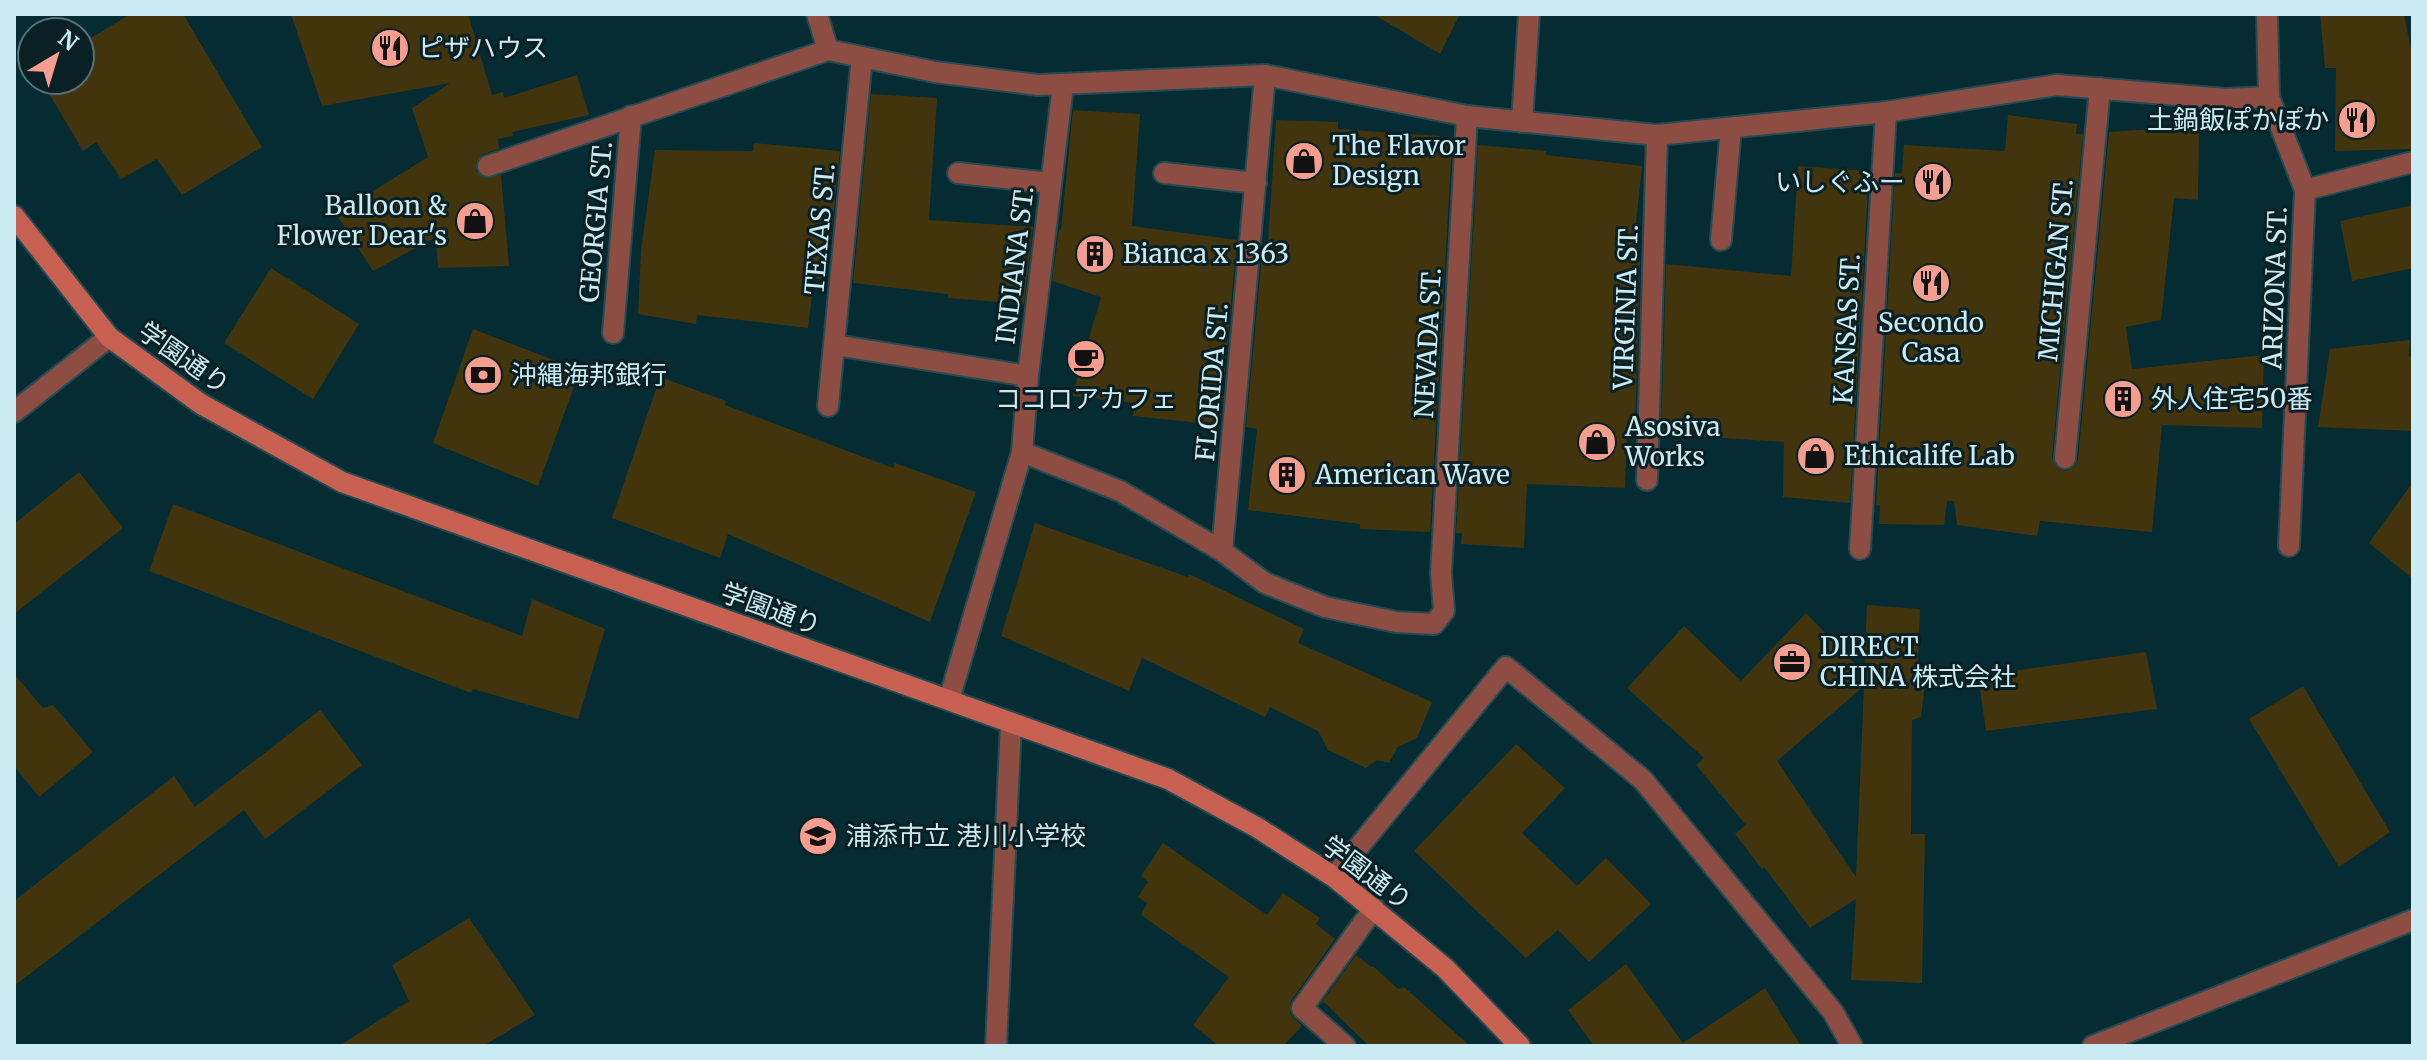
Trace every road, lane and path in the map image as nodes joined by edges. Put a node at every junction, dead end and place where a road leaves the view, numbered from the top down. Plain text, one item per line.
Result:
1 (817, 14) edge
2 (1529, 14) edge
3 (2267, 14) edge
4 (828, 50) junction
5 (862, 57) junction
6 (1265, 75) junction
7 (1063, 85) junction
8 (2100, 88) junction
9 (2269, 97) junction
10 (1886, 112) junction
11 (631, 116) junction
12 (1467, 116) junction
13 (1522, 122) junction
14 (1731, 128) junction
15 (1657, 135) junction
16 (2413, 162) edge
17 (488, 166) dead end
18 (958, 173) dead end
19 (1164, 173) dead end
20 (1051, 183) junction
21 (1256, 183) junction
22 (2305, 190) junction
23 (14, 216) edge
24 (1721, 240) dead end
25 (613, 333) dead end
26 (109, 337) junction
27 (835, 345) junction
28 (1028, 376) junction
29 (828, 406) dead end
30 (14, 412) edge
31 (1022, 452) junction
32 (2065, 458) dead end
33 (1647, 480) dead end
34 (2289, 546) dead end
35 (1860, 549) dead end
36 (1222, 551) junction
37 (949, 700) junction
38 (1011, 723) junction
39 (1334, 877) junction
40 (1374, 908) junction
41 (2413, 920) edge
42 (996, 1046) edge
43 (1345, 1046) edge
44 (1520, 1046) edge
45 (1852, 1046) edge
46 (2093, 1046) edge

1 - 4 street
2 - 13 street
3 - 9 street
4 - 5 street
4 - 11 street
5 - 7 street
5 - 27 street, TEXAS ST.
6 - 7 street
6 - 12 street
6 - 21 street, FLORIDA ST.
7 - 20 street, INDIANA ST.
8 - 9 street
8 - 10 street
8 - 32 street, MICHIGAN ST.
9 - 22 street
10 - 14 street
10 - 35 street, KANSAS ST.
11 - 17 street
11 - 25 street, GEORGIA ST.
12 - 13 street
12 - 36 street, NEVADA ST.
13 - 15 street
14 - 15 street
14 - 24 street
15 - 33 street, VIRGINIA ST.
16 - 22 street, ARIZONA ST.
18 - 20 street
19 - 21 street
20 - 28 street, INDIANA ST.
21 - 36 street, FLORIDA ST.
22 - 34 street, ARIZONA ST.
23 - 26 street, 学園通り
26 - 30 street
26 - 37 street, 学園通り
27 - 28 street
27 - 29 street, TEXAS ST.
28 - 31 street, INDIANA ST.
31 - 36 street
31 - 37 street, INDIANA ST.
37 - 38 street, 学園通り
38 - 39 street, 学園通り
38 - 42 street
39 - 40 street, 学園通り
39 - 45 street
40 - 43 street
40 - 44 street, 学園通り
41 - 46 street

